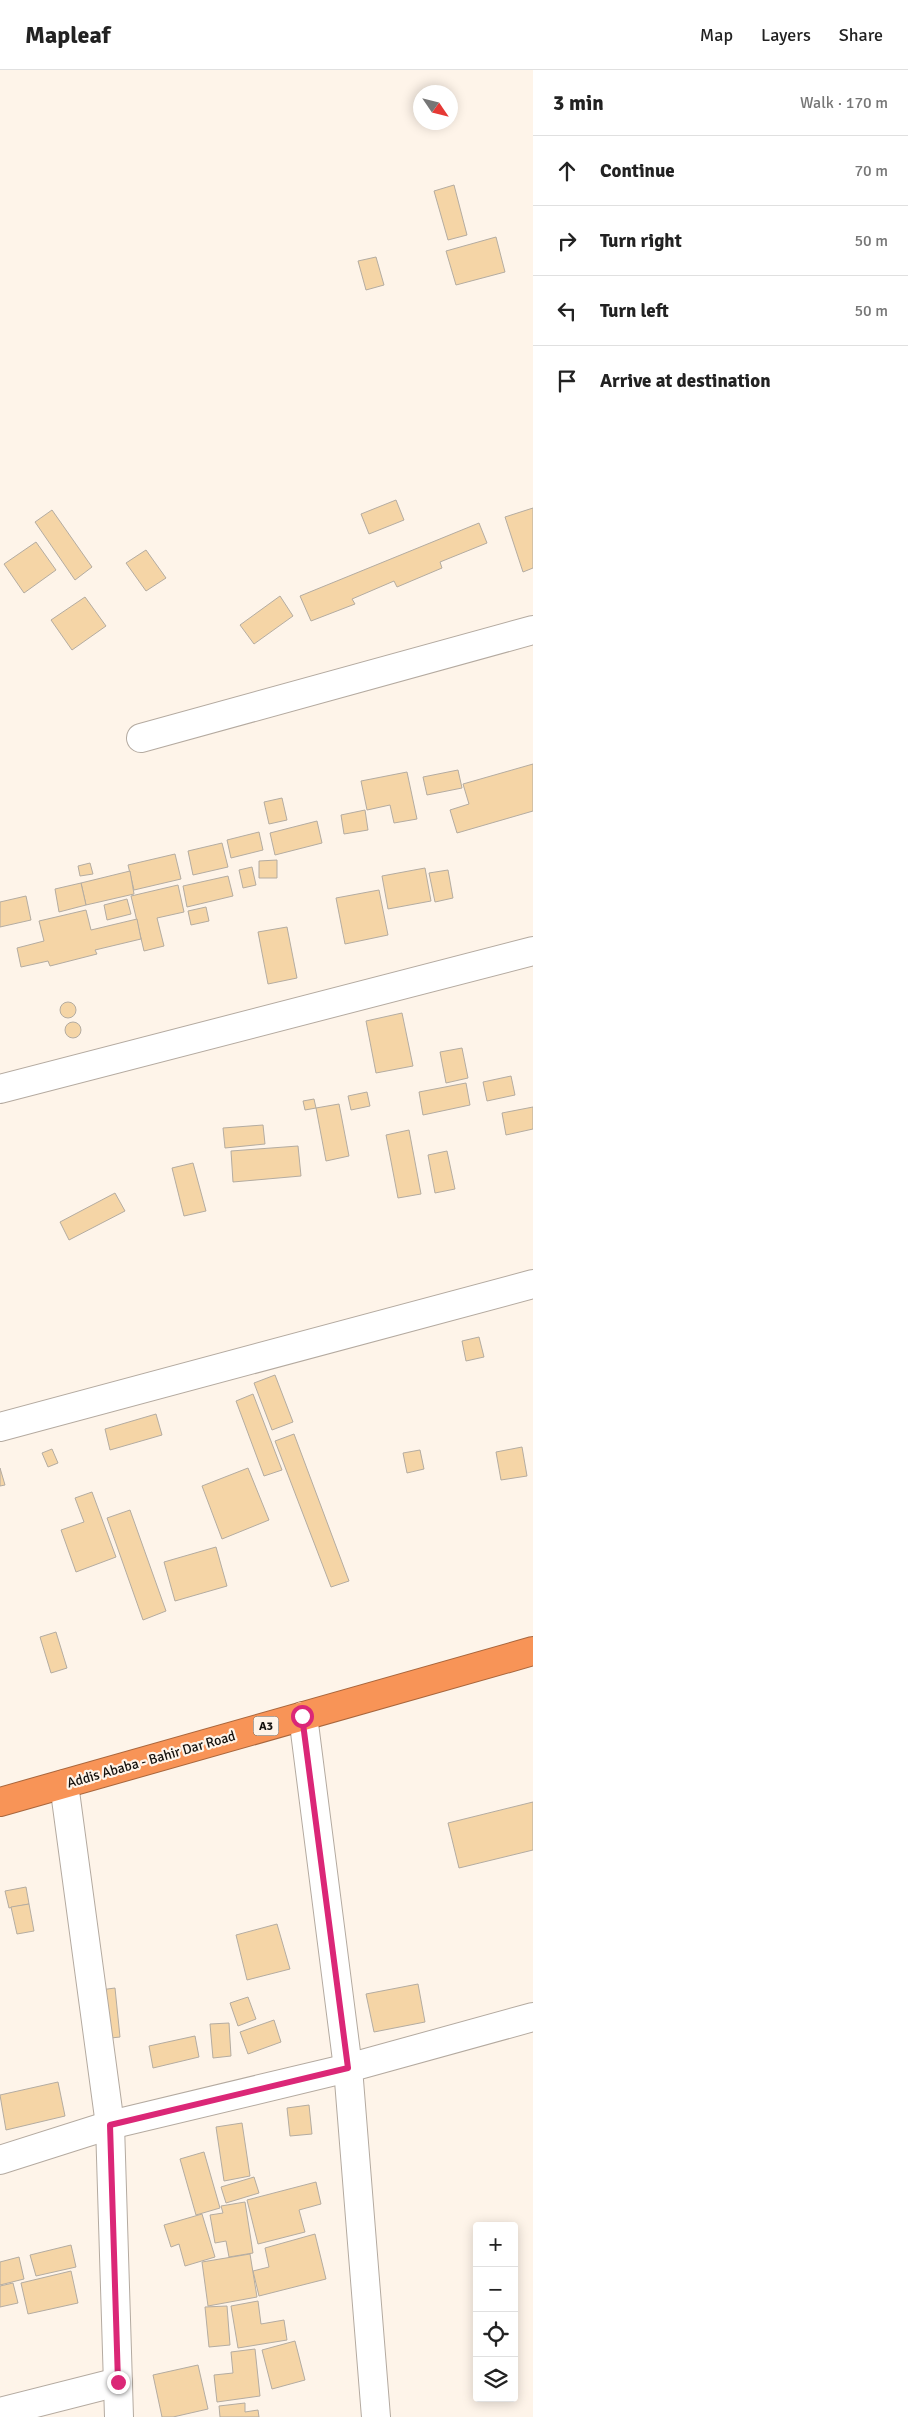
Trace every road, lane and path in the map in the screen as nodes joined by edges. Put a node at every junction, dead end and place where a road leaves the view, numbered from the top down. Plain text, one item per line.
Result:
1 (533, 630) edge
2 (141, 738) dead end
3 (533, 951) edge
4 (0, 1089) edge
5 (533, 1284) edge
6 (0, 1428) edge
7 (533, 1651) edge
8 (302, 1716) junction
9 (64, 1784) junction
10 (0, 1802) edge
11 (533, 2017) edge
12 (348, 2068) junction
13 (110, 2125) junction
14 (0, 2160) edge
15 (118, 2382) junction
16 (0, 2412) edge
17 (119, 2417) edge
18 (376, 2417) edge

1 - 2 street
3 - 4 street
5 - 6 street
7 - 8 highway, Addis Ababa - Bahir Dar Road / A3
8 - 9 highway, Addis Ababa - Bahir Dar Road / A3
8 - 12 street
9 - 10 highway, Addis Ababa - Bahir Dar Road / A3
9 - 13 street
11 - 12 street
12 - 13 street
12 - 18 street
13 - 14 street
13 - 15 street
15 - 16 street
15 - 17 street

